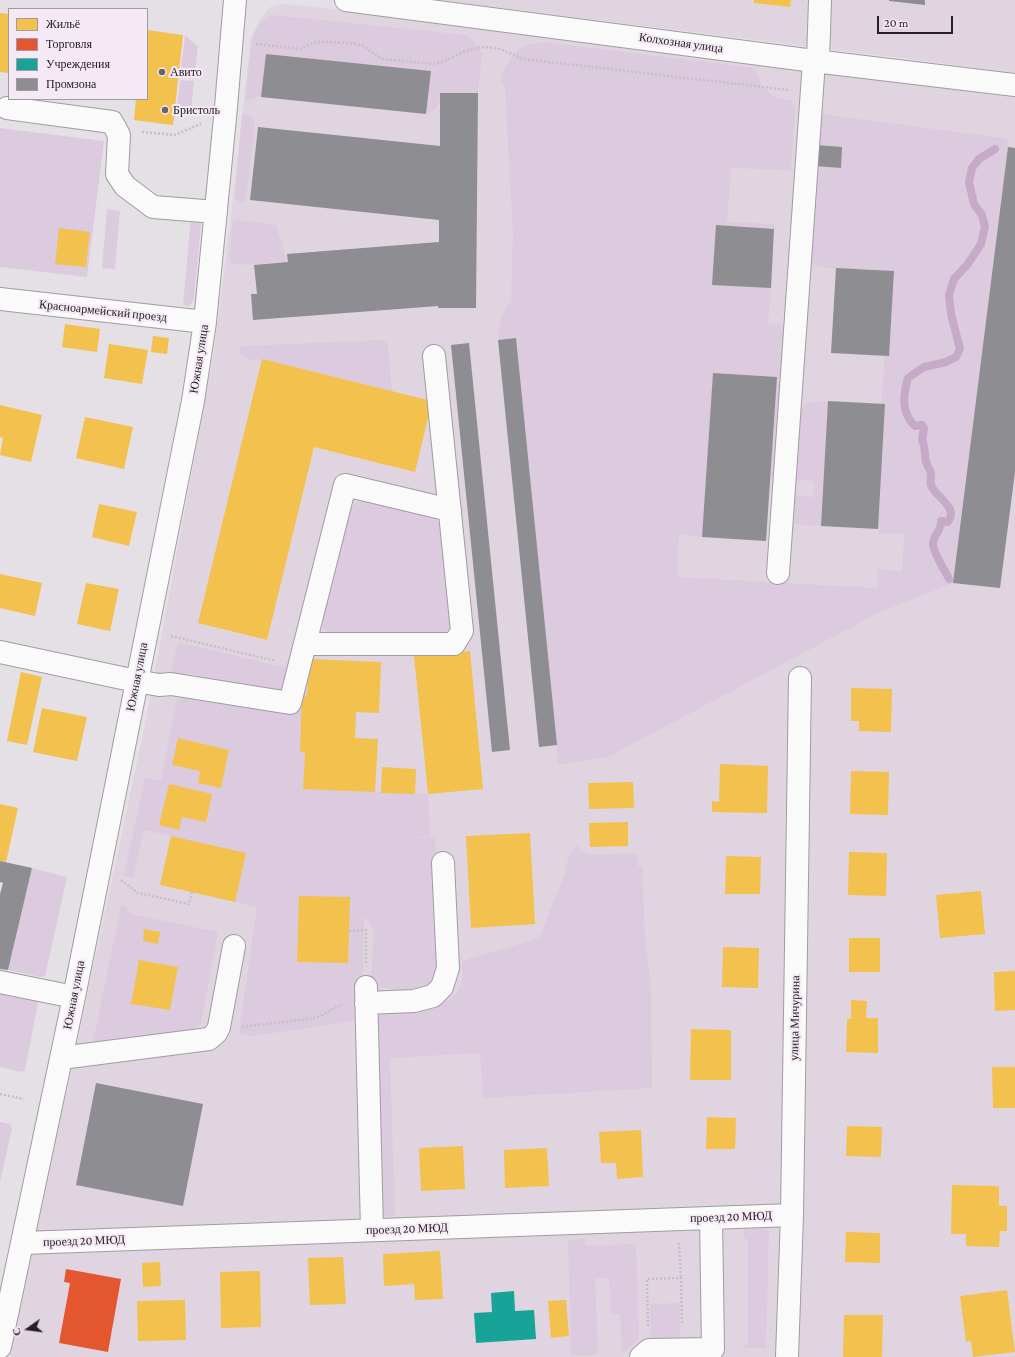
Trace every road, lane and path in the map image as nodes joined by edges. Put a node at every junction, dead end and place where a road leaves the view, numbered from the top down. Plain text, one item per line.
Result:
1 (235, 0) edge
2 (346, 0) edge
3 (820, 0) edge
4 (254, 44) dead end
5 (816, 61) junction
6 (1015, 85) edge
7 (812, 92) junction
8 (7, 108) dead end
9 (201, 123) dead end
10 (140, 131) dead end
11 (216, 212) junction
12 (0, 299) edge
13 (205, 322) junction
14 (434, 356) dead end
15 (450, 510) junction
16 (778, 573) dead end
17 (305, 644) junction
18 (0, 652) edge
19 (800, 678) dead end
20 (136, 681) junction
21 (443, 863) dead end
22 (120, 879) dead end
23 (192, 892) dead end
24 (349, 930) dead end
25 (234, 946) dead end
26 (0, 982) edge
27 (366, 995) junction
28 (74, 997) junction
29 (217, 1031) junction
30 (61, 1058) junction
31 (0, 1094) edge
32 (24, 1099) dead end
33 (792, 1215) junction
34 (711, 1218) junction
35 (679, 1219) junction
36 (372, 1230) junction
37 (23, 1243) junction
38 (681, 1278) junction
39 (682, 1330) dead end
40 (0, 1347) edge
41 (645, 1354) edge
42 (787, 1357) edge

1 - 11 street, Южная улица
2 - 5 street, Колхозная улица
3 - 5 street
4 - 7 path
5 - 6 street, Колхозная улица
5 - 7 street
7 - 16 street
8 - 11 street
9 - 10 path
11 - 13 street, Южная улица
12 - 13 street, Красноармейский проезд
13 - 20 street, Южная улица
14 - 15 street
15 - 17 street
15 - 17 street
17 - 20 street
18 - 20 street
19 - 33 street, улица Мичурина
20 - 28 street, Южная улица
21 - 27 street
22 - 23 path
24 - 27 path
25 - 29 street
26 - 28 street
27 - 29 path
27 - 36 street
28 - 30 street, Южная улица
29 - 30 street
30 - 37 street, Южная улица
31 - 32 path
33 - 34 street, проезд 20 МЮД
33 - 42 street, улица Мичурина
34 - 35 street, проезд 20 МЮД
34 - 41 street
35 - 36 street, проезд 20 МЮД
35 - 38 path
36 - 37 street, проезд 20 МЮД
37 - 40 street, Южная улица
38 - 39 path
38 - 41 path

